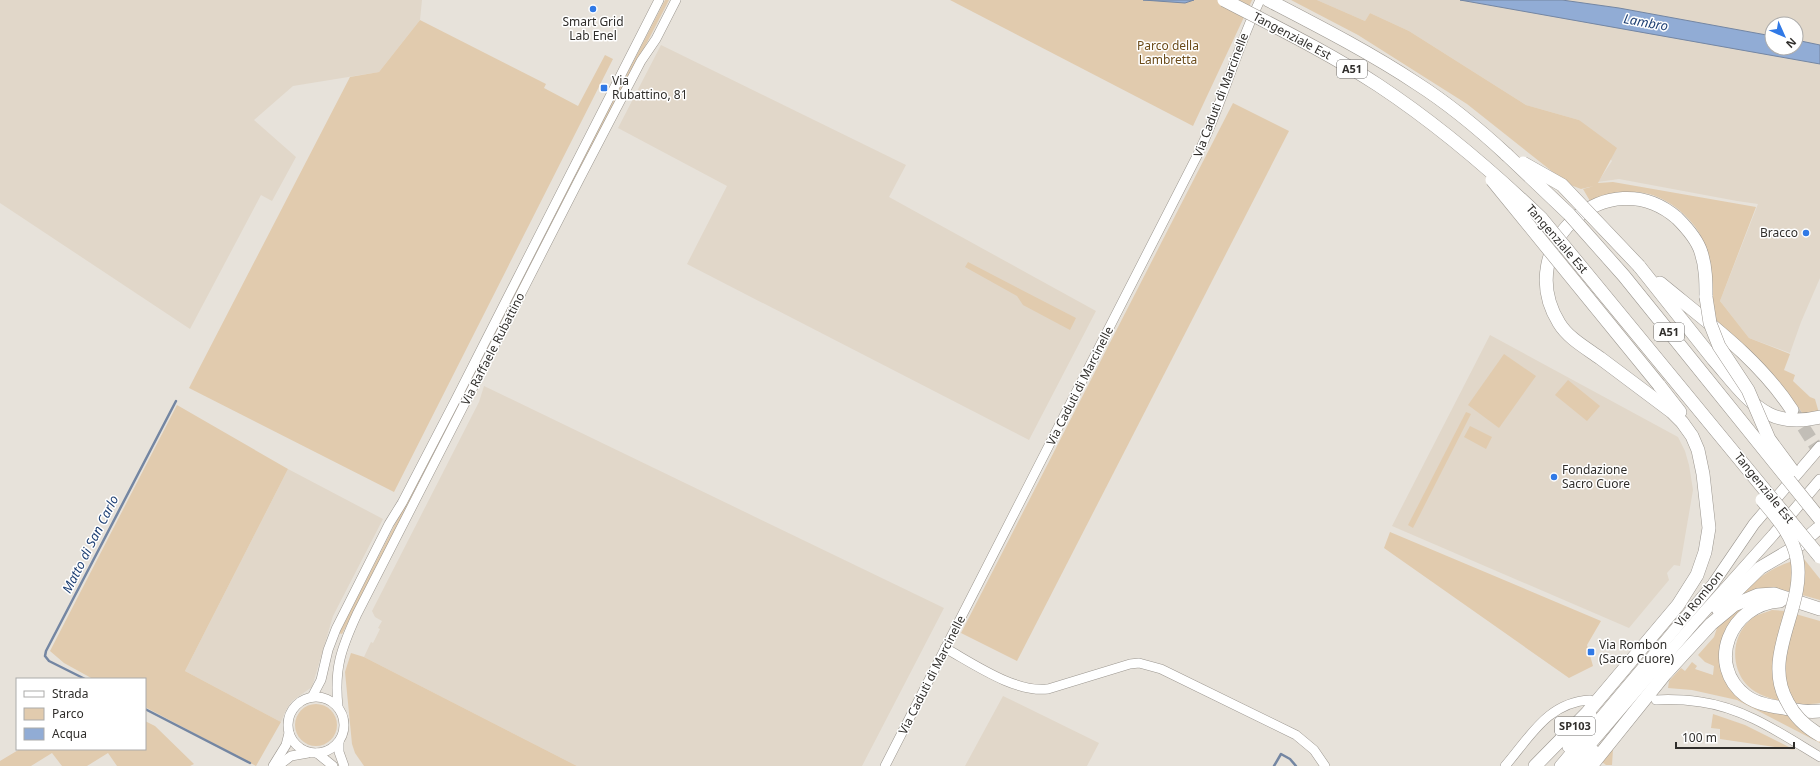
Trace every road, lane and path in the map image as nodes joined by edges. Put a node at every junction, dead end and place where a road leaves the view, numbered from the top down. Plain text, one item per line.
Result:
1 (659, 0) edge
2 (676, 0) edge
3 (1224, 0) edge
4 (1260, 0) edge
5 (1268, 0) edge
6 (1471, 154) junction
7 (1507, 155) junction
8 (1639, 266) junction
9 (1792, 410) tunnel mouth
10 (1820, 417) edge
11 (1820, 447) edge
12 (1738, 456) junction
13 (1820, 480) edge
14 (1820, 506) edge
15 (1708, 512) junction
16 (1820, 519) edge
17 (1820, 527) edge
18 (1820, 557) edge
19 (1798, 601) junction
20 (1820, 609) edge
21 (945, 648) junction
22 (1665, 674) junction
23 (1612, 683) junction
24 (312, 697) junction
25 (1590, 700) dead end
26 (1656, 700) dead end
27 (1640, 705) junction
28 (338, 707) junction
29 (1820, 711) edge
30 (289, 733) junction
31 (1820, 735) edge
32 (339, 742) junction
33 (312, 753) junction
34 (1820, 756) edge
35 (273, 766) edge
36 (278, 766) edge
37 (334, 766) edge
38 (344, 766) edge
39 (885, 766) edge
40 (1325, 766) edge
41 (1505, 766) edge
42 (1535, 766) edge
43 (1554, 766) edge
44 (1560, 766) edge
45 (1572, 766) edge
46 (1579, 766) edge
47 (1590, 766) edge

1 - 24 street, Via Raffaele Rubattino
2 - 28 street, Via Raffaele Rubattino
3 - 6 highway, Tangenziale Est / A51, bridge
4 - 21 street, Via Caduti di Marcinelle
5 - 7 highway, Tangenziale Est / A51
6 - 12 highway, Tangenziale Est / A51, bridge
6 - 15 highway, bridge
7 - 8 highway, bridge
7 - 16 highway, Tangenziale Est / A51, bridge
8 - 9 highway
8 - 10 highway
11 - 44 main road, Via Rombon
12 - 18 highway, Tangenziale Est / A51, bridge
12 - 31 highway, bridge
13 - 45 main road, Via Rombon
14 - 15 highway, bridge
15 - 23 highway
17 - 22 highway
19 - 20 highway
19 - 22 highway
19 - 29 highway
21 - 39 street, Via Caduti di Marcinelle
21 - 40 street
22 - 27 highway
23 - 42 highway, SP103
23 - 43 main road
24 - 28 street
24 - 30 street
25 - 41 street
26 - 34 street
27 - 46 highway
27 - 47 highway, SP103
28 - 32 street, Via Raffaele Rubattino
30 - 33 street
30 - 35 street
32 - 33 street
32 - 38 street
33 - 36 street
33 - 37 street

